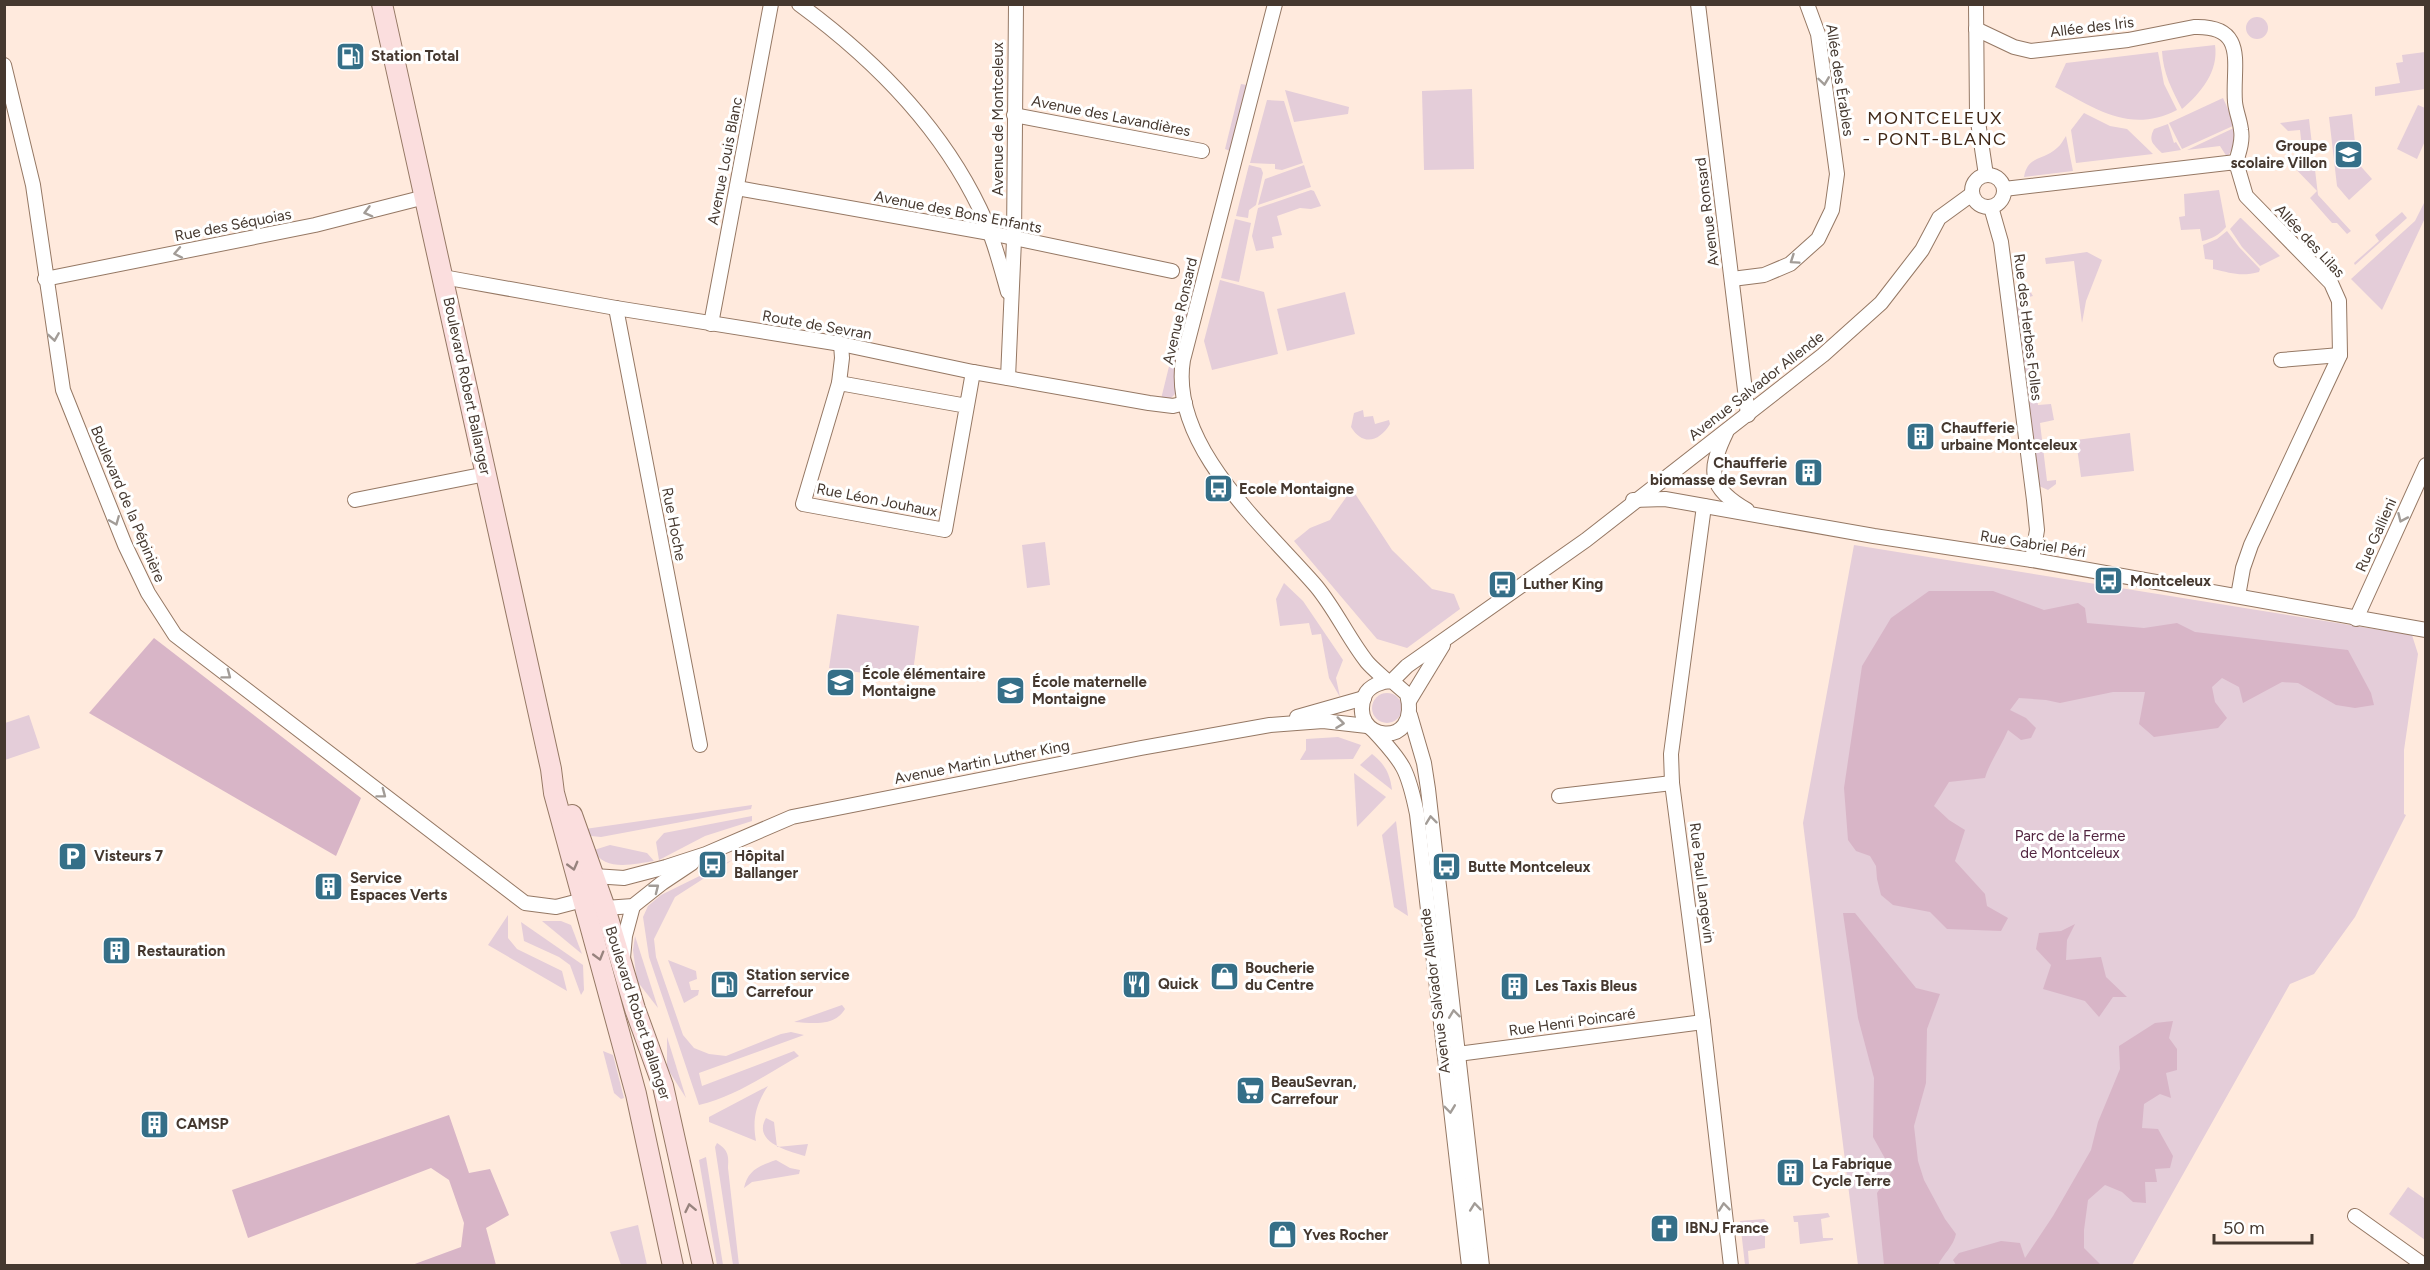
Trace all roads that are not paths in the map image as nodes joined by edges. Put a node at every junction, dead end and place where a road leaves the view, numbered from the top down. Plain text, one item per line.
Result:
1 (771, 4) edge
2 (799, 4) edge
3 (1017, 4) edge
4 (1275, 4) edge
5 (1698, 4) edge
6 (1807, 4) edge
7 (1976, 4) edge
8 (386, 5) edge
9 (1976, 29) junction
10 (4, 65) edge
11 (1014, 115) junction
12 (1203, 151) dead end
13 (2236, 162) junction
14 (1986, 175) junction
15 (737, 188) junction
16 (2004, 189) junction
17 (1971, 194) junction
18 (425, 197) junction
19 (1991, 207) junction
20 (990, 233) junction
21 (1014, 240) junction
22 (1172, 270) dead end
23 (443, 276) junction
24 (45, 279) junction
25 (1732, 279) junction
26 (1011, 300) junction
27 (616, 308) junction
28 (711, 324) junction
29 (841, 344) junction
30 (2340, 355) junction
31 (2281, 360) dead end
32 (973, 372) junction
33 (1008, 378) junction
34 (839, 383) junction
35 (1185, 403) junction
36 (967, 406) junction
37 (1748, 415) junction
38 (1726, 431) junction
39 (2426, 465) edge
40 (486, 474) junction
41 (355, 500) dead end
42 (1633, 500) junction
43 (1704, 506) junction
44 (1754, 515) junction
45 (2032, 560) junction
46 (2238, 596) junction
47 (2356, 619) junction
48 (2426, 630) edge
49 (1445, 641) junction
50 (1357, 649) junction
51 (1390, 681) junction
52 (1365, 694) junction
53 (1409, 708) junction
54 (1270, 725) junction
55 (1370, 728) junction
56 (700, 745) dead end
57 (551, 769) junction
58 (1672, 783) junction
59 (1559, 796) dead end
60 (706, 854) junction
61 (594, 876) junction
62 (584, 900) junction
63 (633, 906) junction
64 (605, 908) junction
65 (622, 966) junction
66 (1703, 1022) junction
67 (1459, 1054) junction
68 (1444, 1056) junction
69 (2355, 1216) dead end
70 (673, 1266) edge
71 (703, 1266) edge
72 (1469, 1266) edge
73 (1482, 1266) edge
74 (1731, 1266) edge
75 (2425, 1266) edge

1 - 15 street, Avenue Louis Blanc
2 - 20 street
3 - 11 street, Avenue de Montceleux
4 - 35 street, Avenue Ronsard
5 - 25 street, Avenue Ronsard
6 -> 25 street, Allée des Érables
7 - 9 street
8 - 18 main road, Boulevard Robert Ballanger
9 - 13 street, Allée des Iris
9 - 14 street
10 - 24 street, Boulevard de la Pépinière
11 - 12 street, Avenue des Lavandières
11 - 21 street, Avenue de Montceleux
13 - 16 street
13 - 30 street, Allée des Lilas
14 - 16 street
14 - 17 street
15 - 20 street, Avenue des Bons Enfants
15 - 28 street, Avenue Louis Blanc
16 - 19 street
17 - 19 street
17 - 37 street, Avenue Salvador Allende
18 - 23 main road, Boulevard Robert Ballanger
18 -> 24 street, Rue des Séquoias
19 - 45 street, Rue des Herbes Folles
20 - 21 street, Avenue des Bons Enfants
20 - 26 street
21 - 22 street, Avenue des Bons Enfants
21 - 26 street, Avenue de Montceleux
23 - 27 street, Route de Sevran
23 - 40 main road, Boulevard Robert Ballanger
24 -> 62 street, Boulevard de la Pépinière
25 - 37 street, Avenue Ronsard
26 - 33 street, Avenue de Montceleux
27 - 28 street, Route de Sevran
27 - 56 street, Rue Hoche
28 - 29 street, Route de Sevran
29 - 32 street, Route de Sevran
29 - 34 street, Rue Léon Jouhaux
30 - 31 street
30 - 46 street, Allée des Lilas
32 - 33 street, Route de Sevran
32 - 36 street, Rue Léon Jouhaux
33 - 35 street, Route de Sevran
34 - 36 street
34 - 36 street, Rue Léon Jouhaux
35 - 50 street, Avenue Ronsard
37 - 38 street, Avenue Salvador Allende
38 - 42 street, Avenue Salvador Allende
38 - 44 street
39 -> 47 street, Rue Gallieni
40 - 41 street
40 - 57 main road, Boulevard Robert Ballanger
42 - 43 street, Rue Gabriel Péri
42 - 49 street, Avenue Salvador Allende
43 - 44 street, Rue Gabriel Péri
43 - 58 street, Rue Paul Langevin
44 - 45 street, Rue Gabriel Péri
45 - 46 street, Rue Gabriel Péri
46 - 47 street, Rue Gabriel Péri
47 - 48 street, Rue Gabriel Péri
49 - 51 street, Avenue Salvador Allende
49 - 53 street, Avenue Salvador Allende
50 - 51 street, Avenue Ronsard
50 - 52 street, Avenue Ronsard
51 - 52 street
51 - 53 street
52 - 54 street, Avenue Martin Luther King
52 - 55 street
53 - 55 street
67 -> 53 street, Avenue Salvador Allende
54 -> 55 street, Avenue Martin Luther King
54 - 60 street, Avenue Martin Luther King
55 - 68 street, Avenue Salvador Allende
57 - 61 main road, Boulevard Robert Ballanger
57 -> 62 main road, Boulevard Robert Ballanger
58 - 59 street
58 - 66 street, Rue Paul Langevin
60 - 61 street, Avenue Martin Luther King
63 -> 60 street, Avenue Martin Luther King
61 - 62 street
61 - 64 main road, Boulevard Robert Ballanger
62 - 64 street
62 -> 70 main road, Boulevard Robert Ballanger
63 - 64 street
63 - 65 street
64 - 65 main road, Boulevard Robert Ballanger
71 -> 65 main road, Boulevard Robert Ballanger
66 - 67 street, Rue Henri Poincaré
74 -> 66 street, Rue Paul Langevin
67 - 68 street, Rue Henri Poincaré
73 -> 67 street, Avenue Salvador Allende
68 -> 72 street, Avenue Salvador Allende
69 - 75 street

